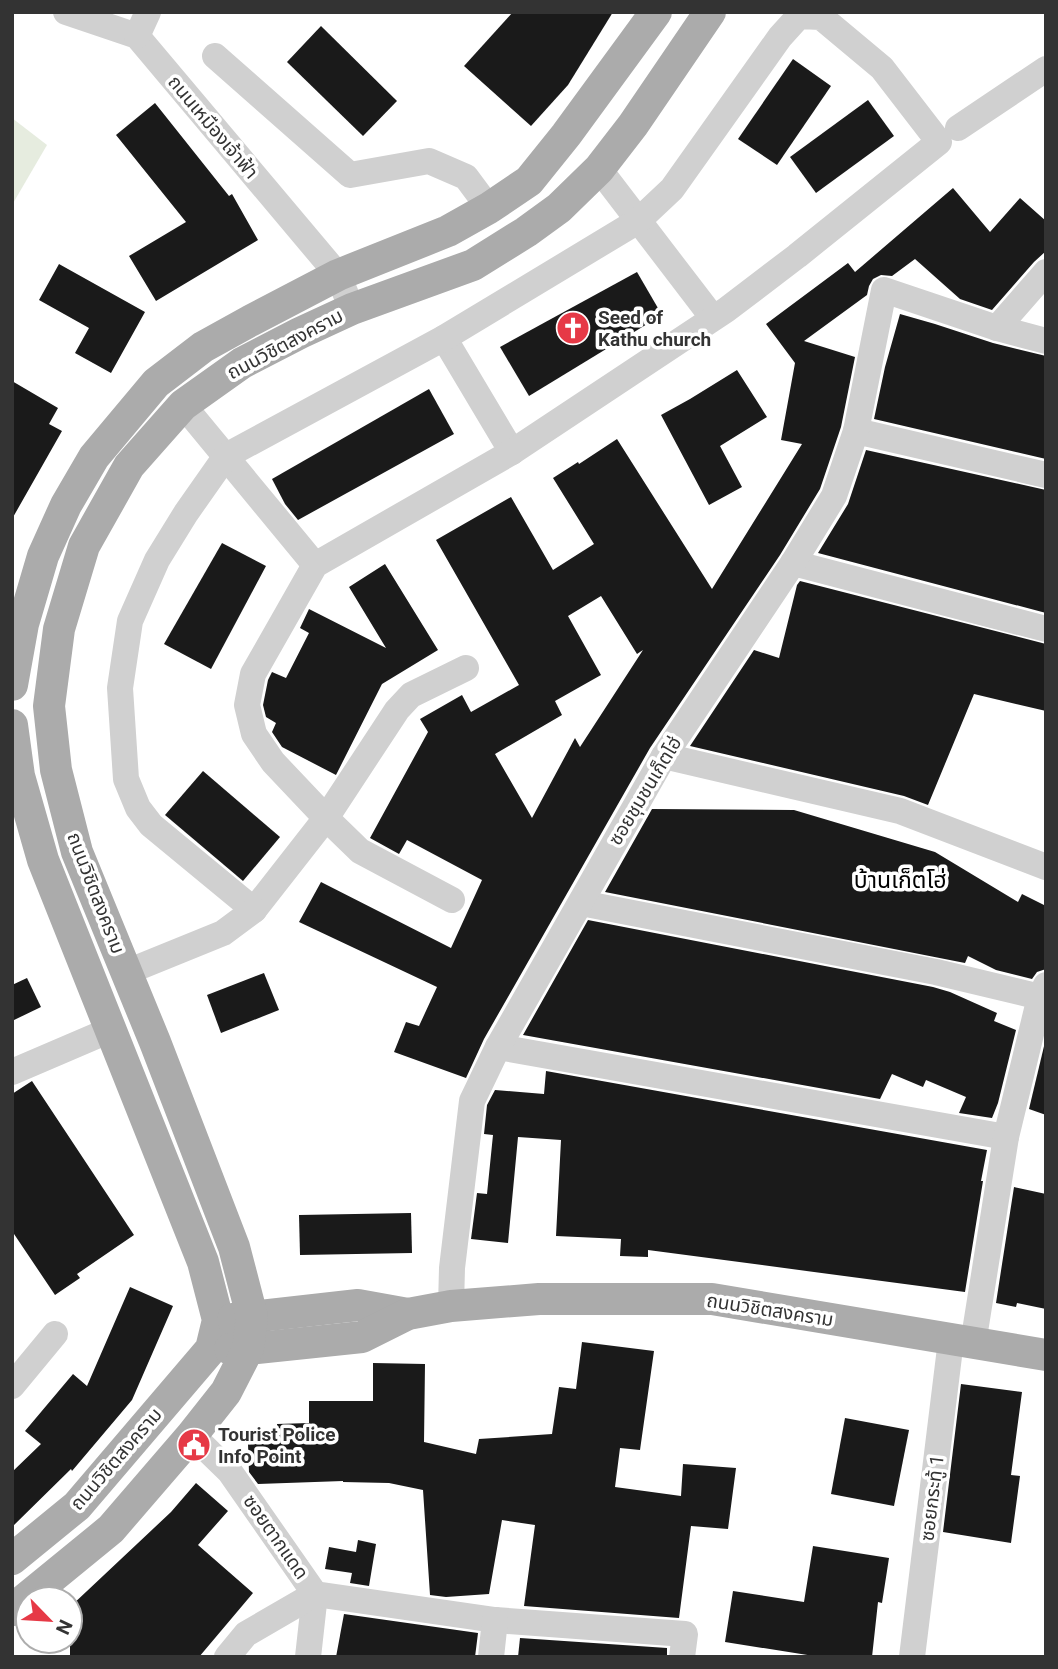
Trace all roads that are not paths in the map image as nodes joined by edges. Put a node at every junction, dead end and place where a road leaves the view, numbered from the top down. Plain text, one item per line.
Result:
1 (66, 12) edge
2 (148, 12) edge
3 (656, 12) edge
4 (710, 12) edge
5 (137, 36) junction
6 (215, 56) dead end
7 (1046, 69) edge
8 (958, 128) dead end
9 (599, 169) junction
10 (489, 208) junction
11 (638, 221) junction
12 (1046, 272) edge
13 (338, 275) junction
14 (352, 309) junction
15 (713, 318) junction
16 (997, 328) junction
17 (444, 338) junction
18 (1046, 341) edge
19 (183, 405) junction
20 (856, 431) junction
21 (512, 452) junction
22 (226, 456) junction
23 (1046, 475) edge
24 (793, 563) junction
25 (315, 565) junction
26 (1046, 629) edge
27 (466, 668) dead end
28 (12, 685) edge
29 (12, 725) edge
30 (664, 756) junction
31 (326, 818) junction
32 (1046, 866) edge
33 (452, 900) dead end
34 (581, 903) junction
35 (254, 910) junction
36 (127, 972) junction
37 (1043, 991) edge
38 (110, 1030) junction
39 (498, 1047) junction
40 (12, 1072) edge
41 (1006, 1137) junction
42 (451, 1307) junction
43 (408, 1314) junction
44 (252, 1316) junction
45 (55, 1334) dead end
46 (214, 1335) junction
47 (962, 1342) junction
48 (248, 1349) junction
49 (1046, 1355) edge
50 (12, 1386) edge
51 (192, 1435) junction
52 (12, 1559) edge
53 (315, 1594) junction
54 (12, 1610) edge
55 (495, 1620) junction
56 (227, 1657) edge
57 (308, 1657) edge
58 (491, 1657) edge
59 (682, 1657) edge
60 (912, 1657) edge

1 - 5 street
2 - 5 street
3 - 10 main road, ถนนวิชิตสงคราม
4 - 9 main road, ถนนวิชิตสงคราม
5 - 13 street, ถนนเหมืองเจ้าฟ้า
6 - 10 street
7 - 8 street
9 - 11 street
9 - 14 main road, ถนนวิชิตสงคราม
10 - 13 main road, ถนนวิชิตสงคราม
11 - 15 street
11 - 15 street
11 - 17 street
12 - 16 street
13 - 14 street, ถนนเหมืองเจ้าฟ้า
13 - 28 main road, ถนนวิชิตสงคราม
14 - 19 main road, ถนนวิชิตสงคราม
15 - 21 street
16 - 18 street
16 - 20 street, ซอยชุมชนเก็ตโฮ่
17 - 21 street
17 - 22 street
19 - 22 street
19 - 36 main road, ถนนวิชิตสงคราม
20 - 23 street
20 - 24 street, ซอยชุมชนเก็ตโฮ่
21 - 25 street
22 - 25 street
22 - 35 street
24 - 26 street
24 - 30 street, ซอยชุมชนเก็ตโฮ่
25 - 31 street
27 - 31 street
29 - 38 main road, ถนนวิชิตสงคราม
30 - 32 street
30 - 34 street, ซอยชุมชนเก็ตโฮ่
31 - 33 street
31 - 35 street
34 - 37 street
34 - 39 street, ซอยชุมชนเก็ตโฮ่
35 - 36 street
36 - 44 main road, ถนนวิชิตสงคราม
37 - 41 street, ซอยกระทู้ 1
38 - 40 street
38 - 46 main road, ถนนวิชิตสงคราม
39 - 41 street
39 - 42 street, ซอยชุมชนเก็ตโฮ่
41 - 47 street, ซอยกระทู้ 1
42 - 43 main road, ถนนวิชิตสงคราม
42 - 47 main road, ถนนวิชิตสงคราม
43 - 44 main road, ถนนวิชิตสงคราม
43 - 48 main road, ถนนวิชิตสงคราม
44 - 46 main road, ถนนวิชิตสงคราม
44 - 48 main road, ถนนวิชิตสงคราม
45 - 50 street
46 - 48 main road, ถนนวิชิตสงคราม
46 - 52 main road, ถนนวิชิตสงคราม
47 - 49 main road, ถนนวิชิตสงคราม
47 - 60 street, ซอยกระทู้ 1
48 - 51 main road, ถนนวิชิตสงคราม
51 - 53 street, ซอยตากแดด
51 - 54 main road, ถนนวิชิตสงคราม
53 - 55 street
53 - 56 street
53 - 57 street, ซอยตากแดด
55 - 58 street
55 - 59 street

